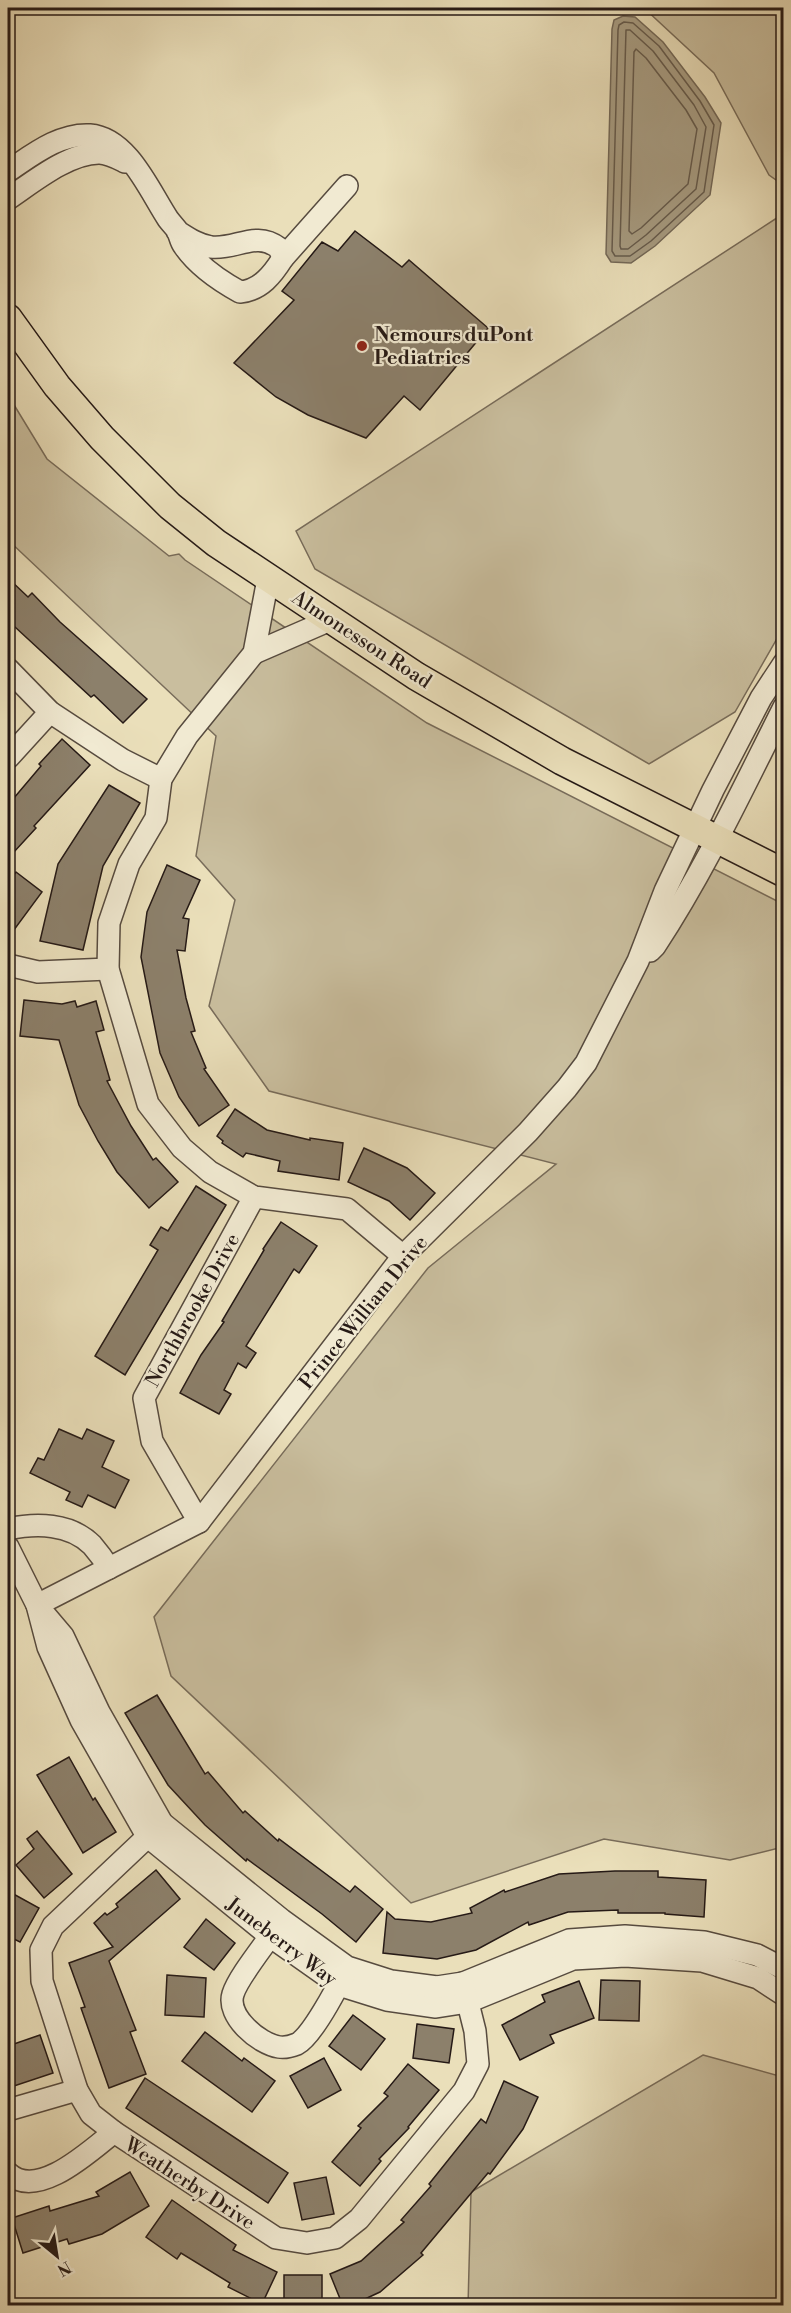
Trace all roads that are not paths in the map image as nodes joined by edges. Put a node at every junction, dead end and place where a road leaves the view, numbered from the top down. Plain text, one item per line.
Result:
1 (138, 170) junction
2 (8, 171) edge
3 (347, 186) dead end
4 (8, 199) edge
5 (177, 231) junction
6 (241, 242) junction
7 (283, 258) junction
8 (230, 286) junction
9 (8, 318) edge
10 (268, 579) junction
11 (330, 620) junction
12 (254, 653) junction
13 (783, 663) edge
14 (8, 669) edge
15 (783, 707) edge
16 (50, 712) junction
17 (8, 758) edge
18 (161, 779) junction
19 (694, 829) junction
20 (718, 841) junction
21 (783, 873) edge
22 (638, 961) junction
23 (8, 965) edge
24 (108, 969) junction
25 (254, 1197) junction
26 (403, 1256) junction
27 (199, 1522) junction
28 (8, 1529) edge
29 (8, 1547) edge
30 (109, 1568) junction
31 (37, 1605) junction
32 (154, 1829) junction
33 (277, 1928) junction
34 (665, 1949) junction
35 (780, 1961) edge
36 (343, 1976) junction
37 (758, 1978) junction
38 (465, 1993) junction
39 (783, 1995) edge
40 (77, 2090) junction
41 (8, 2110) edge
42 (114, 2133) junction
43 (8, 2173) edge

1 - 2 street
1 - 4 street
1 - 5 street
3 - 7 street
5 - 6 street
5 - 8 street
6 - 7 street
6 - 8 street
7 - 8 street
9 - 10 main road, Almonesson Road
10 - 11 main road, Almonesson Road
10 - 12 street
11 - 12 street
11 - 19 main road, Almonesson Road
12 - 18 street
13 - 19 street, Prince William Drive
14 - 16 street
15 - 20 street, Prince William Drive
16 - 17 street
16 - 18 street
18 - 24 street
19 - 20 main road, Almonesson Road
19 - 22 street, Prince William Drive
20 - 21 main road, Almonesson Road
20 - 22 street, Prince William Drive
22 - 26 street, Prince William Drive
23 - 24 street
24 - 25 street
25 - 26 street
25 - 27 street, Northbrooke Drive
26 - 27 street, Prince William Drive
27 - 30 street, Prince William Drive
28 - 30 street
29 - 31 street, Juneberry Way
30 - 31 street, Prince William Drive
31 - 32 street, Juneberry Way
32 - 33 street, Juneberry Way
32 - 40 street, Weatherby Drive
33 - 36 street, Juneberry Way
33 - 36 street
34 - 35 street, Juneberry Way
34 - 37 street, Juneberry Way
34 - 38 street, Juneberry Way
35 - 37 street
36 - 38 street, Juneberry Way
37 - 39 street, Juneberry Way
38 - 42 street, Weatherby Drive
40 - 41 street
40 - 42 street, Weatherby Drive
42 - 43 street

